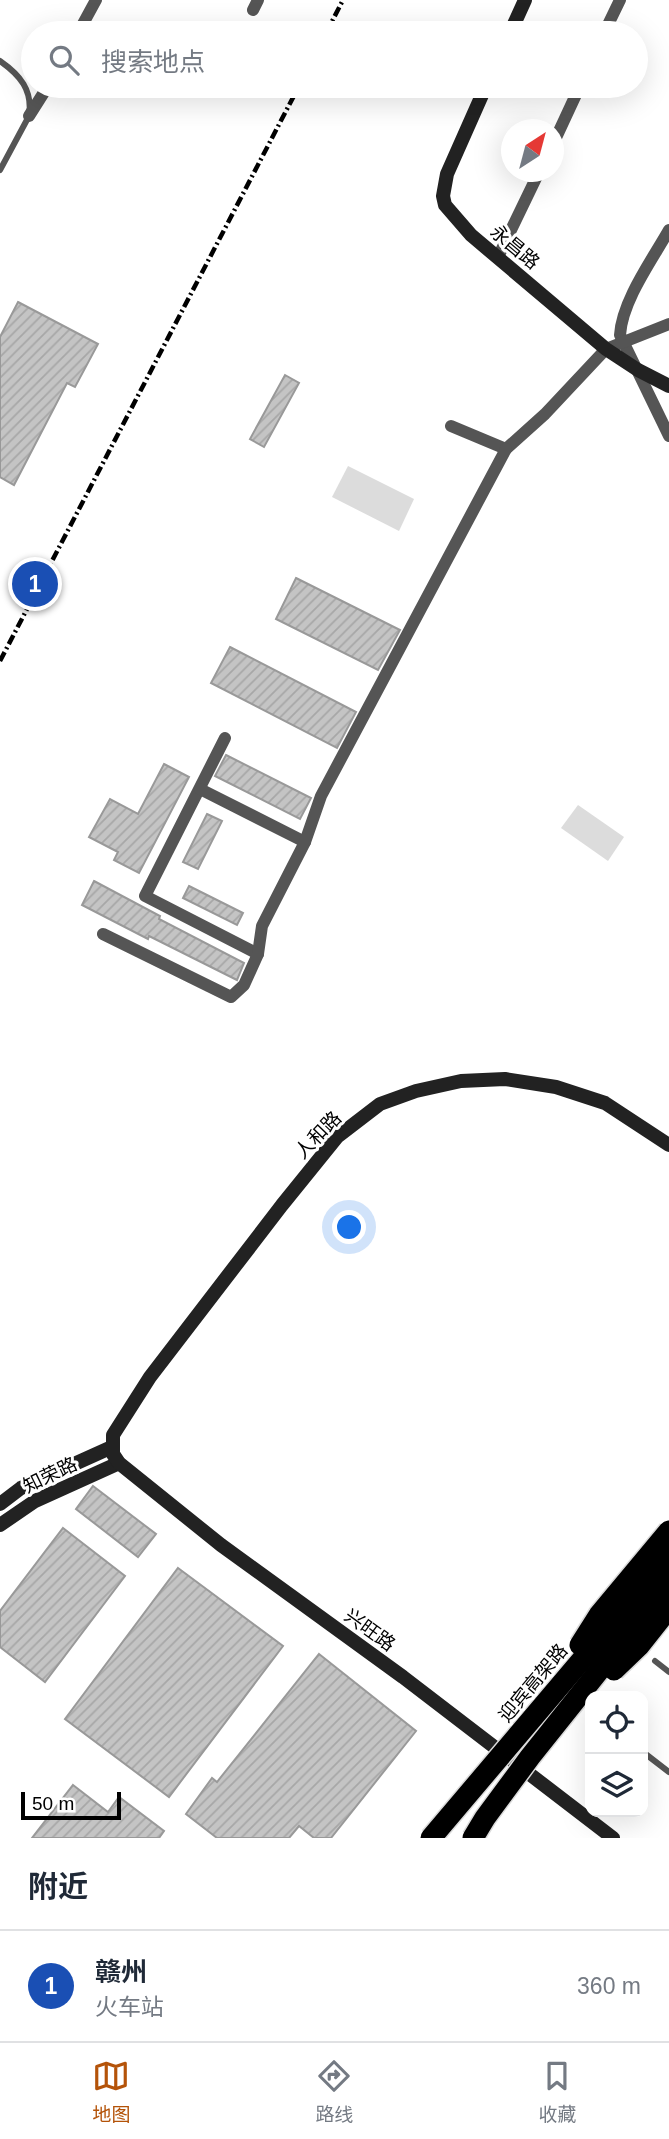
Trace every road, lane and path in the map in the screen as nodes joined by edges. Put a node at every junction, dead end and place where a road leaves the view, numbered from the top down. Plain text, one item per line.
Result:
1 (96, 0) edge
2 (525, 0) edge
3 (620, 0) edge
4 (85, 21) edge
5 (515, 21) edge
6 (610, 21) edge
7 (0, 61) edge
8 (21, 79) edge
9 (30, 98) edge
10 (40, 98) edge
11 (481, 98) edge
12 (574, 98) edge
13 (29, 116) junction
14 (564, 120) edge
15 (0, 170) edge
16 (534, 182) edge
17 (669, 230) edge
18 (498, 257) junction
19 (669, 324) edge
20 (622, 341) junction
21 (606, 349) junction
22 (638, 370) junction
23 (669, 386) edge
24 (451, 426) dead end
25 (669, 436) edge
26 (506, 449) junction
27 (225, 738) dead end
28 (200, 789) junction
29 (304, 842) junction
30 (103, 934) dead end
31 (258, 954) junction
32 (669, 1144) edge
33 (112, 1447) junction
34 (119, 1463) junction
35 (0, 1504) edge
36 (0, 1525) edge
37 (669, 1531) edge
38 (669, 1557) edge
39 (669, 1583) edge
40 (669, 1608) edge
41 (655, 1661) dead end
42 (669, 1672) edge
43 (546, 1721) junction
44 (646, 1754) edge
45 (669, 1772) edge
46 (431, 1838) edge
47 (473, 1838) edge
48 (612, 1838) edge

1 - 4 street
2 - 5 street
3 - 6 street
7 - 8 lane
9 - 13 lane
10 - 13 street
11 - 18 street, 永昌路
12 - 14 street
13 - 15 lane
16 - 18 street
17 - 20 street
18 - 21 street, 永昌路
19 - 20 street
20 - 21 street
20 - 22 street
21 - 22 street, 永昌路
21 - 26 street
22 - 23 street, 永昌路
22 - 25 street
24 - 26 street
26 - 29 street
27 - 28 street
28 - 29 street
28 - 31 street
29 - 31 street
30 - 31 street
32 - 33 street, 人和路
33 - 34 street, 兴旺路
33 - 35 street, 知荣路
34 - 36 street, 知荣路
34 - 48 street, 兴旺路
37 - 43 highway, bridge
38 - 43 highway, 迎宾高架路, bridge
39 - 43 highway, 迎宾高架路, bridge
40 - 43 highway, bridge
41 - 42 lane
43 - 46 highway, 迎宾高架路, bridge
43 - 47 highway, 迎宾高架路, bridge
44 - 45 lane

